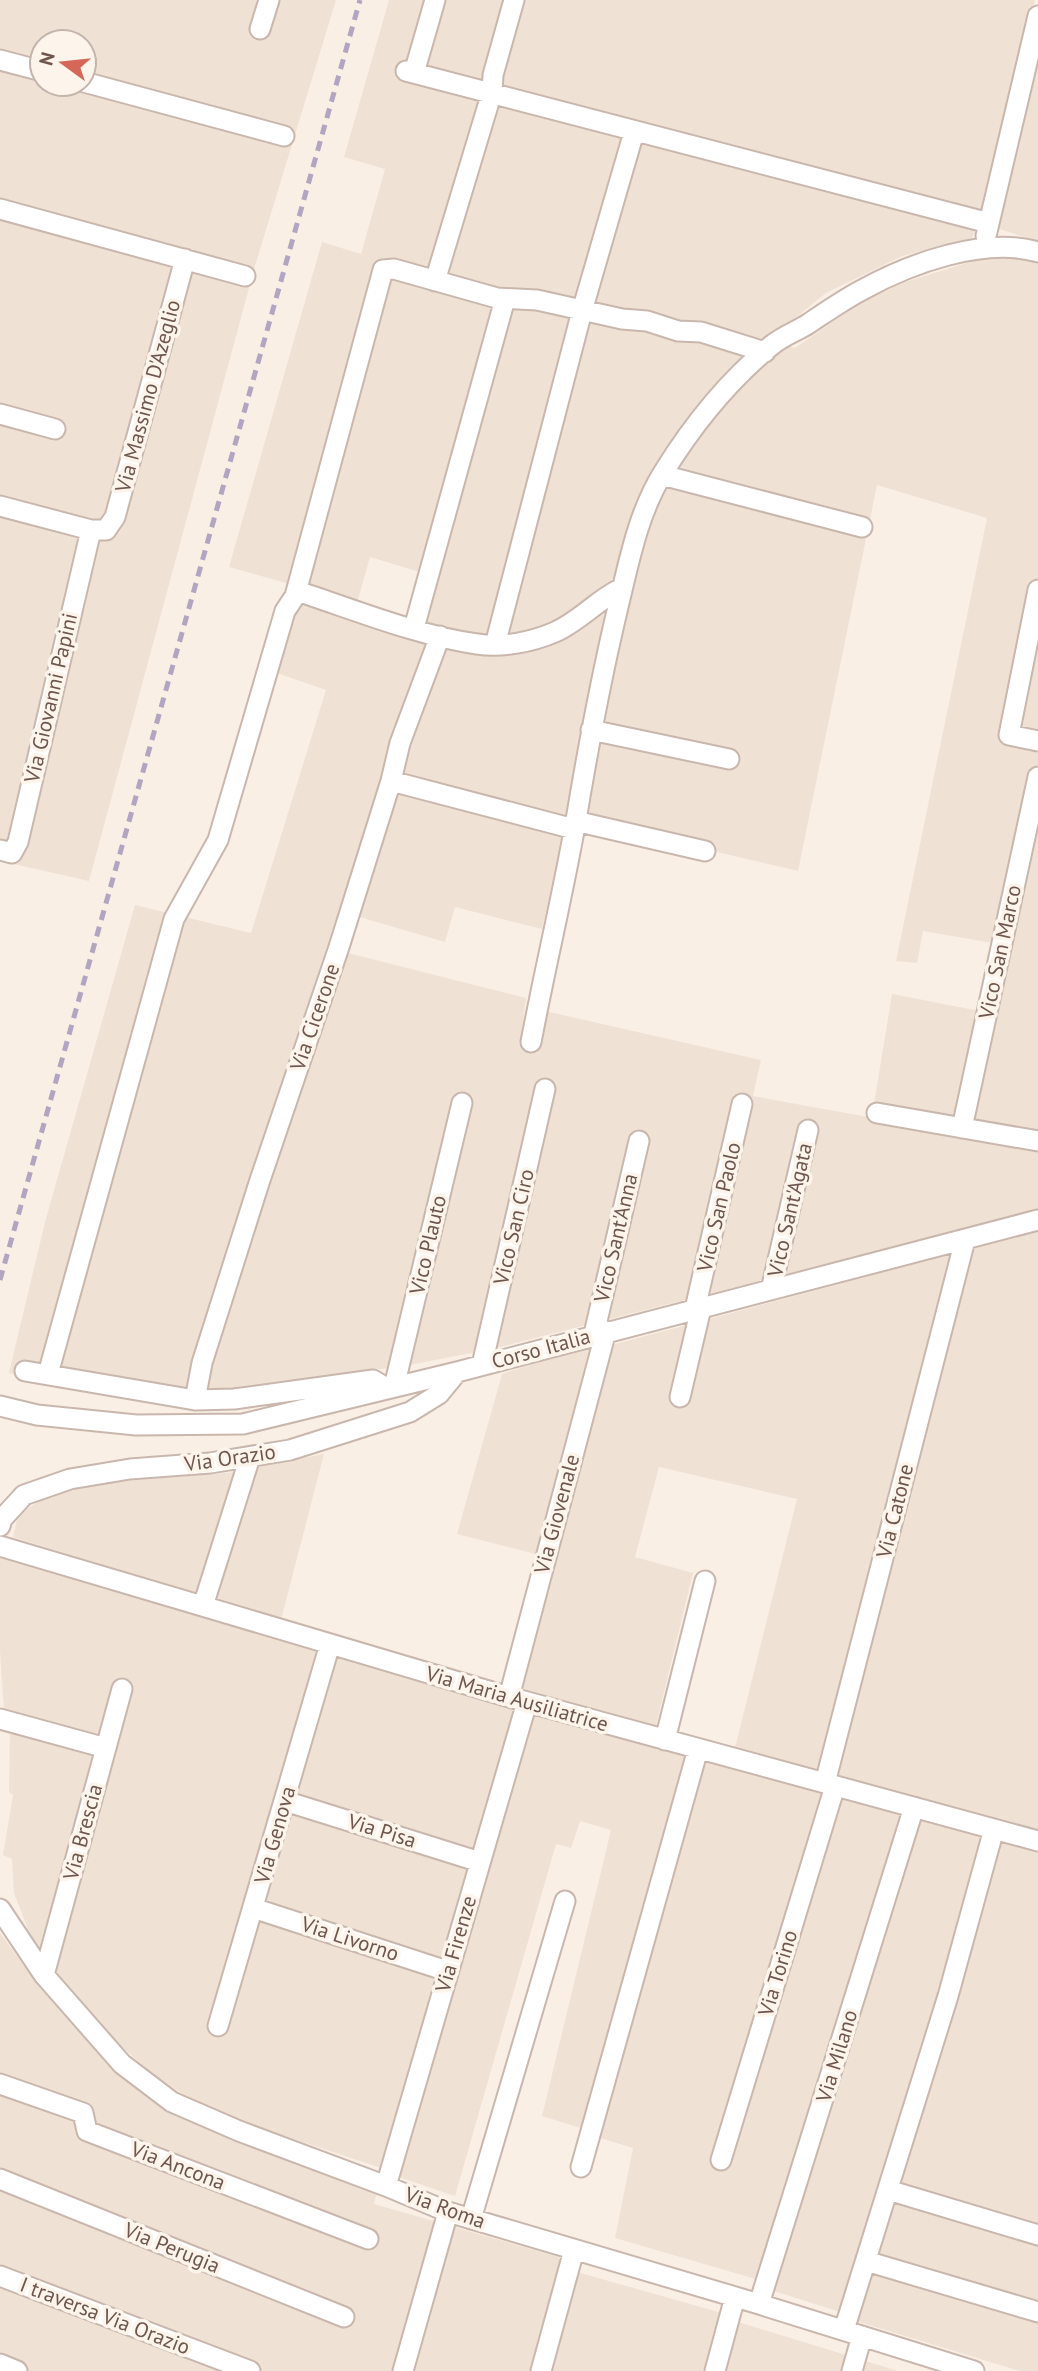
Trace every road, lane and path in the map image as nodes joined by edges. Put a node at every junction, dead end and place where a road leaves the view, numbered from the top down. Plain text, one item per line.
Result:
1 (269, 0) edge
2 (435, 0) edge
3 (514, 0) edge
4 (1037, 23) edge
5 (260, 29) dead end
6 (0, 60) edge
7 (28, 67) edge
8 (98, 86) edge
9 (492, 92) junction
10 (634, 132) junction
11 (284, 136) dead end
12 (0, 209) edge
13 (989, 223) junction
14 (984, 247) junction
15 (1038, 252) edge
16 (185, 259) junction
17 (245, 276) dead end
18 (435, 281) junction
19 (505, 299) junction
20 (582, 311) junction
21 (765, 352) junction
22 (0, 414) edge
23 (55, 429) dead end
24 (662, 475) junction
25 (0, 506) edge
26 (862, 527) dead end
27 (98, 530) junction
28 (622, 588) junction
29 (1038, 590) edge
30 (297, 591) junction
31 (414, 628) junction
32 (440, 636) junction
33 (495, 645) junction
34 (591, 730) junction
35 (1038, 741) edge
36 (729, 759) dead end
37 (1038, 777) edge
38 (391, 781) junction
39 (575, 825) junction
40 (0, 850) edge
41 (705, 851) dead end
42 (531, 1042) dead end
43 (545, 1089) dead end
44 (462, 1103) dead end
45 (742, 1104) dead end
46 (877, 1112) dead end
47 (962, 1128) junction
48 (808, 1130) dead end
49 (639, 1141) dead end
50 (1038, 1141) edge
51 (1038, 1220) edge
52 (965, 1240) junction
53 (771, 1290) junction
54 (698, 1308) junction
55 (600, 1333) junction
56 (482, 1365) junction
57 (25, 1371) dead end
58 (457, 1372) junction
59 (48, 1374) junction
60 (391, 1388) junction
61 (680, 1397) dead end
62 (195, 1401) junction
63 (0, 1406) edge
64 (250, 1457) junction
65 (0, 1526) edge
66 (0, 1546) edge
67 (705, 1581) dead end
68 (203, 1606) junction
69 (330, 1644) junction
70 (122, 1689) dead end
71 (518, 1700) junction
72 (0, 1719) edge
73 (665, 1740) junction
74 (106, 1748) junction
75 (698, 1749) junction
76 (830, 1784) junction
77 (285, 1801) junction
78 (914, 1807) junction
79 (994, 1829) junction
80 (1038, 1841) edge
81 (480, 1862) junction
82 (565, 1901) dead end
83 (253, 1908) junction
84 (0, 1909) edge
85 (447, 1971) junction
86 (44, 1975) junction
87 (218, 2026) dead end
88 (0, 2084) edge
89 (722, 2160) dead end
90 (582, 2167) dead end
91 (0, 2179) edge
92 (386, 2186) junction
93 (888, 2190) junction
94 (448, 2212) junction
95 (471, 2219) junction
96 (1038, 2235) edge
97 (368, 2239) dead end
98 (574, 2250) junction
99 (866, 2261) junction
100 (0, 2276) edge
101 (735, 2297) junction
102 (759, 2304) junction
103 (1038, 2312) edge
104 (344, 2317) dead end
105 (853, 2333) junction
106 (0, 2364) edge
107 (17, 2371) edge
108 (250, 2371) edge
109 (403, 2371) edge
110 (541, 2371) edge
111 (715, 2371) edge
112 (852, 2371) edge
113 (974, 2371) edge

1 - 5 street
2 - 9 street
3 - 9 street
4 - 13 street
6 - 7 street
8 - 11 street
9 - 10 street
9 - 18 street
10 - 13 street
10 - 20 street
12 - 16 street
13 - 14 street
14 - 15 street
14 - 21 street
16 - 17 street
16 - 27 street, Via Massimo D'Azeglio
18 - 19 street
18 - 30 street
19 - 20 street
19 - 31 street
20 - 21 street
20 - 33 street
21 - 24 street
22 - 23 street
24 - 26 street
24 - 28 street
25 - 27 street
27 - 40 street, Via Giovanni Papini
28 - 33 street
28 - 34 street
29 - 35 street
30 - 31 street
30 - 59 street
31 - 32 street
32 - 33 street
32 - 38 street, Via Cicerone
34 - 36 street
34 - 39 street
37 - 47 street, Vico San Marco
38 - 39 street
38 - 62 street, Via Cicerone
39 - 41 street
39 - 42 street
43 - 56 street, Vico San Ciro
44 - 60 street, Vico Plauto
45 - 54 street, Vico San Paolo
46 - 47 street
47 - 50 street
48 - 53 street, Vico Sant'Agata
49 - 55 street, Vico Sant'Anna
51 - 52 street, Corso Italia
52 - 53 street, Corso Italia
52 - 76 street, Via Catone
53 - 54 street, Corso Italia
54 - 55 street, Corso Italia
54 - 61 street, Vico San Paolo
55 - 56 street, Corso Italia
55 - 71 street, Via Giovenale
56 - 58 street, Corso Italia
57 - 59 street
58 - 60 street, Corso Italia
58 - 64 street, Via Orazio
59 - 62 street
60 - 62 street
60 - 63 street, Corso Italia
64 - 65 street, Via Orazio
64 - 68 street
66 - 68 street, Via Maria Ausiliatrice
67 - 73 street
68 - 69 street, Via Maria Ausiliatrice
69 - 71 street, Via Maria Ausiliatrice
69 - 77 street, Via Genova
70 - 74 street, Via Brescia
71 - 73 street, Via Maria Ausiliatrice
71 - 81 street, Via Firenze
72 - 74 street
73 - 75 street, Via Maria Ausiliatrice
74 - 86 street, Via Brescia
75 - 76 street, Via Maria Ausiliatrice
75 - 90 street
76 - 78 street, Via Maria Ausiliatrice
76 - 89 street, Via Torino
77 - 81 street, Via Pisa
77 - 83 street, Via Genova
78 - 79 street, Via Maria Ausiliatrice
78 - 102 street, Via Milano
79 - 80 street, Via Maria Ausiliatrice
79 - 93 street
81 - 85 street, Via Firenze
82 - 95 street
83 - 85 street, Via Livorno
83 - 87 street, Via Genova
84 - 86 street, Via Roma
85 - 92 street, Via Firenze
86 - 92 street, Via Roma
88 - 97 street, Via Ancona
91 - 104 street, Via Perugia
92 - 94 street, Via Roma
93 - 96 street
93 - 99 street
94 - 95 street, Via Roma
94 - 109 street
95 - 98 street, Via Roma
98 - 101 street, Via Roma
98 - 110 street
99 - 103 street
99 - 105 street
100 - 108 street, I traversa Via Orazio
101 - 102 street, Via Roma
101 - 111 street
102 - 105 street, Via Roma
105 - 112 street
105 - 113 street, Via Roma
106 - 107 street

